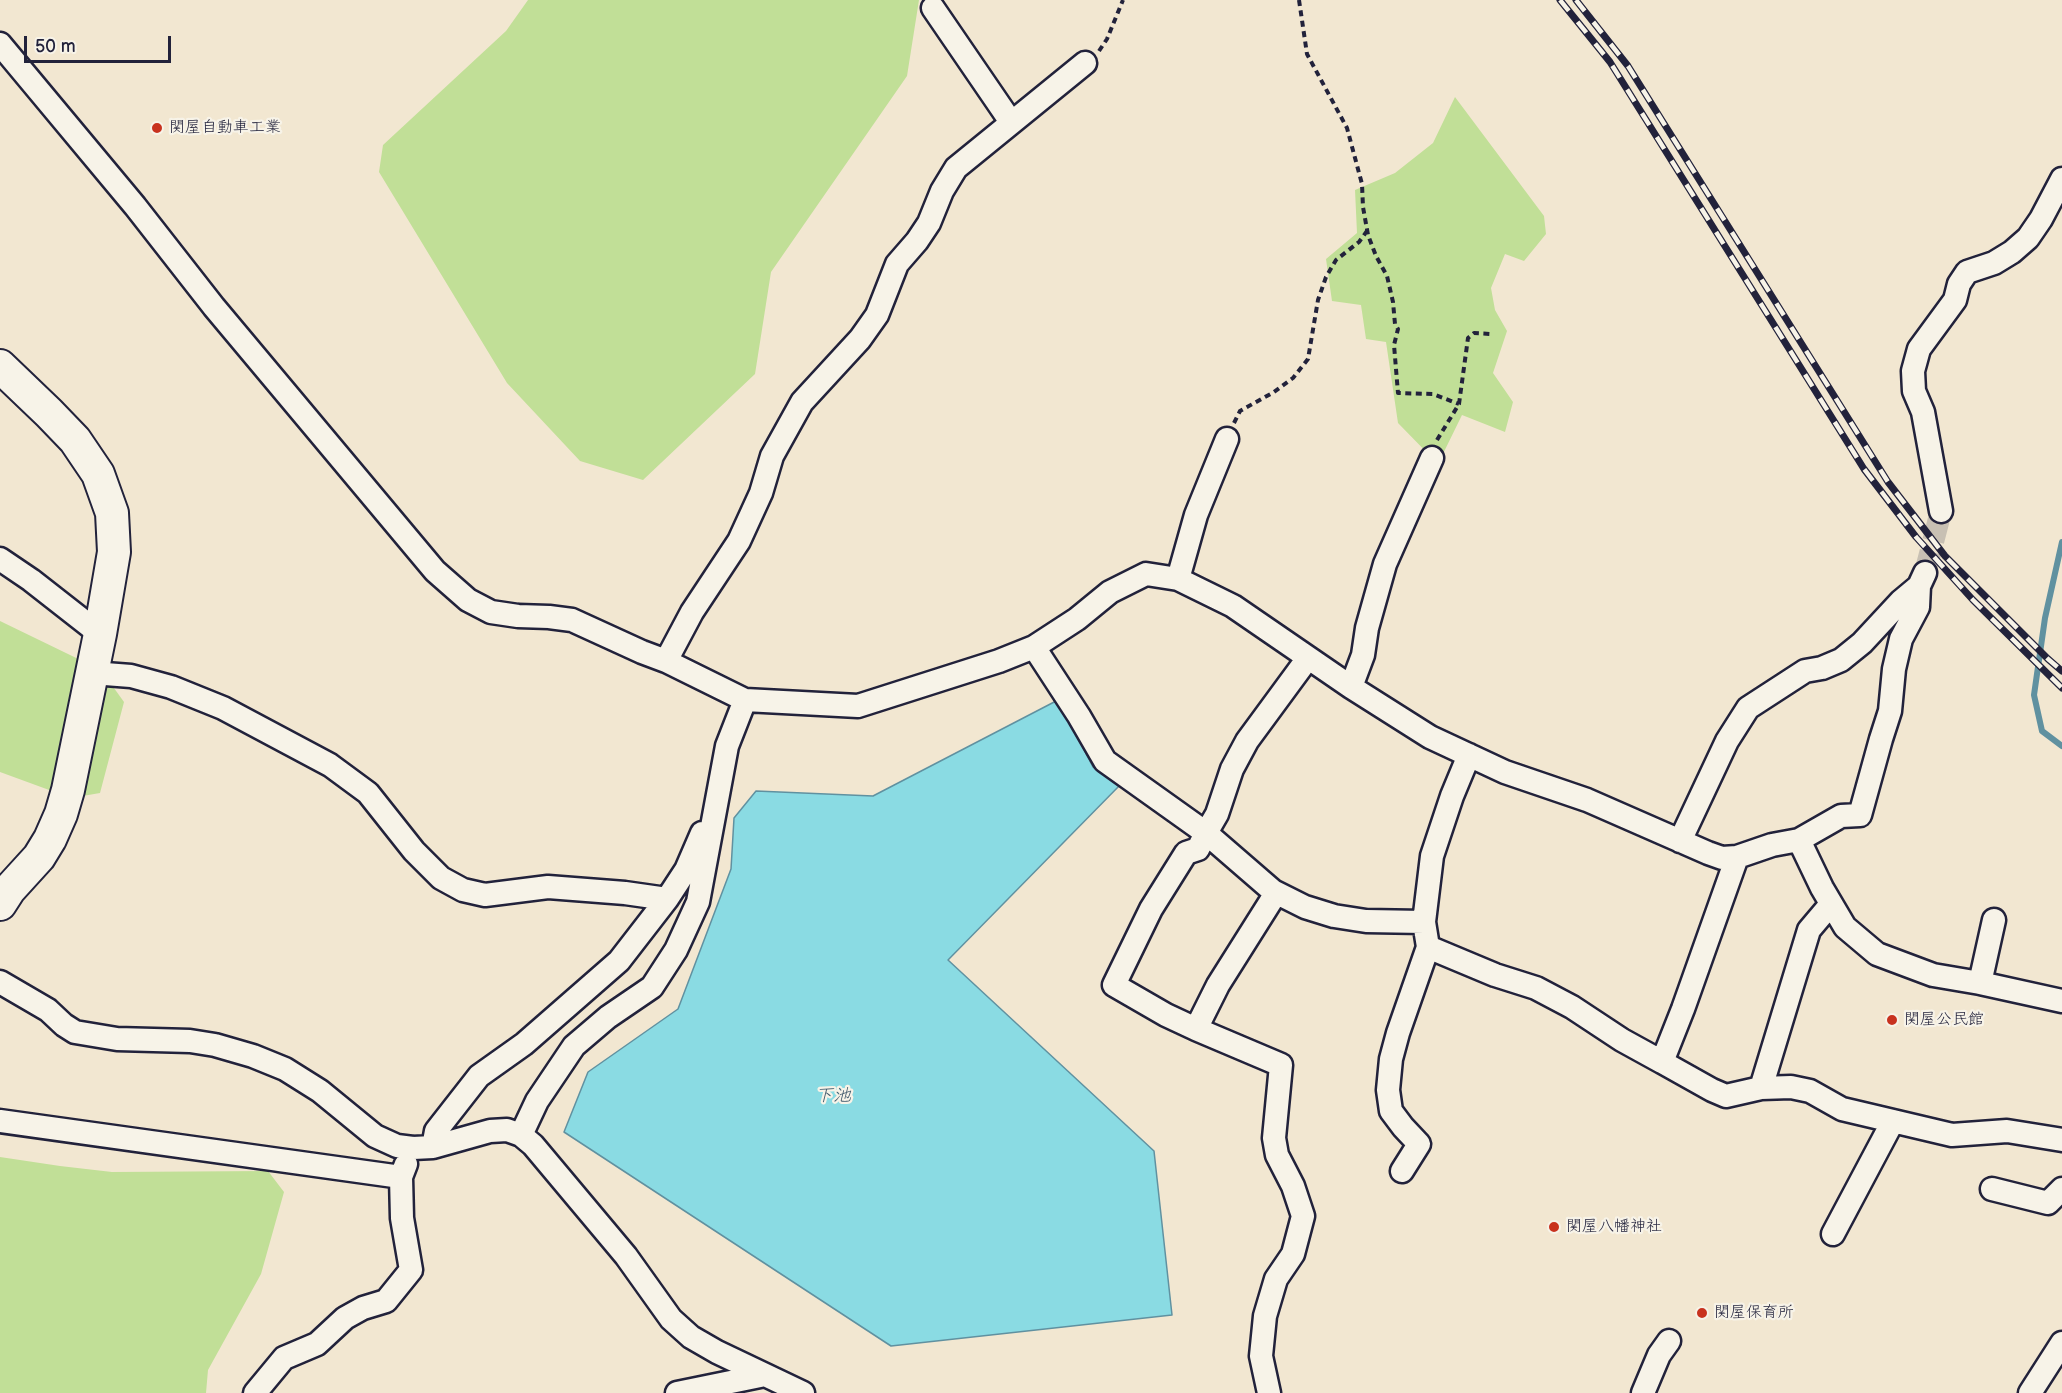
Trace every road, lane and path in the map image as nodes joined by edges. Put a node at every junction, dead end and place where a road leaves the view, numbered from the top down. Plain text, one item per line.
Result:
1 (1123, 0) edge
2 (1299, 0) edge
3 (933, 8) dead end
4 (0, 44) edge
5 (1085, 63) joint
6 (1011, 122) junction
7 (2062, 179) edge
8 (1367, 230) junction
9 (1491, 334) dead end
10 (0, 366) edge
11 (1459, 404) junction
12 (1227, 439) joint
13 (1432, 458) joint
14 (1941, 511) tunnel mouth
15 (0, 559) edge
16 (1178, 579) junction
17 (100, 634) junction
18 (1034, 647) junction
19 (1308, 657) junction
20 (666, 661) junction
21 (92, 673) junction
22 (1351, 687) junction
23 (745, 700) junction
24 (1469, 755) junction
25 (716, 808) junction
26 (1206, 833) junction
27 (1799, 840) junction
28 (1680, 841) junction
29 (1737, 857) junction
30 (1276, 893) junction
31 (667, 899) junction
32 (0, 904) edge
33 (1831, 904) junction
34 (1994, 920) dead end
35 (1424, 922) junction
36 (1428, 947) junction
37 (0, 982) edge
38 (1980, 982) junction
39 (2062, 1001) edge
40 (1196, 1029) junction
41 (1662, 1062) junction
42 (1761, 1088) junction
43 (0, 1121) edge
44 (1893, 1121) junction
45 (521, 1135) junction
46 (2062, 1140) edge
47 (423, 1148) junction
48 (1402, 1171) dead end
49 (401, 1177) junction
50 (1992, 1189) dead end
51 (2062, 1189) edge
52 (1833, 1234) dead end
53 (1670, 1341) dead end
54 (2062, 1343) edge
55 (2055, 1369) edge
56 (765, 1375) junction
57 (255, 1393) edge
58 (677, 1393) edge
59 (803, 1393) edge
60 (1269, 1393) edge
61 (1643, 1393) edge
62 (2030, 1393) edge

1 - 5 path
2 - 8 path
3 - 6 street
4 - 20 street
5 - 6 street
6 - 20 street
7 - 14 street
8 - 11 path
8 - 12 path
9 - 11 path
10 - 17 street
11 - 13 path
12 - 16 street
13 - 22 street
15 - 17 street
16 - 18 street
16 - 19 street
17 - 21 street
18 - 23 street
18 - 26 street
19 - 22 street
19 - 26 street
20 - 23 street
21 - 31 street
21 - 32 street
22 - 24 street
23 - 25 street
24 - 28 street
24 - 35 street
25 - 31 street
25 - 45 street
26 - 30 street
26 - 40 street
27 - 28 street
27 - 29 street
27 - 33 street
28 - 29 street
29 - 41 street
30 - 35 street
30 - 40 street
31 - 47 street
33 - 38 street
33 - 42 street
34 - 38 street
35 - 36 street
36 - 41 street
36 - 48 street
37 - 47 street
38 - 39 street
40 - 60 street
41 - 42 street
42 - 44 street
43 - 49 street
44 - 46 street
44 - 52 street
45 - 47 street
45 - 56 street
47 - 49 street
49 - 57 street
50 - 51 street
53 - 61 street
54 - 55 street
55 - 62 street
56 - 58 street
56 - 59 street

